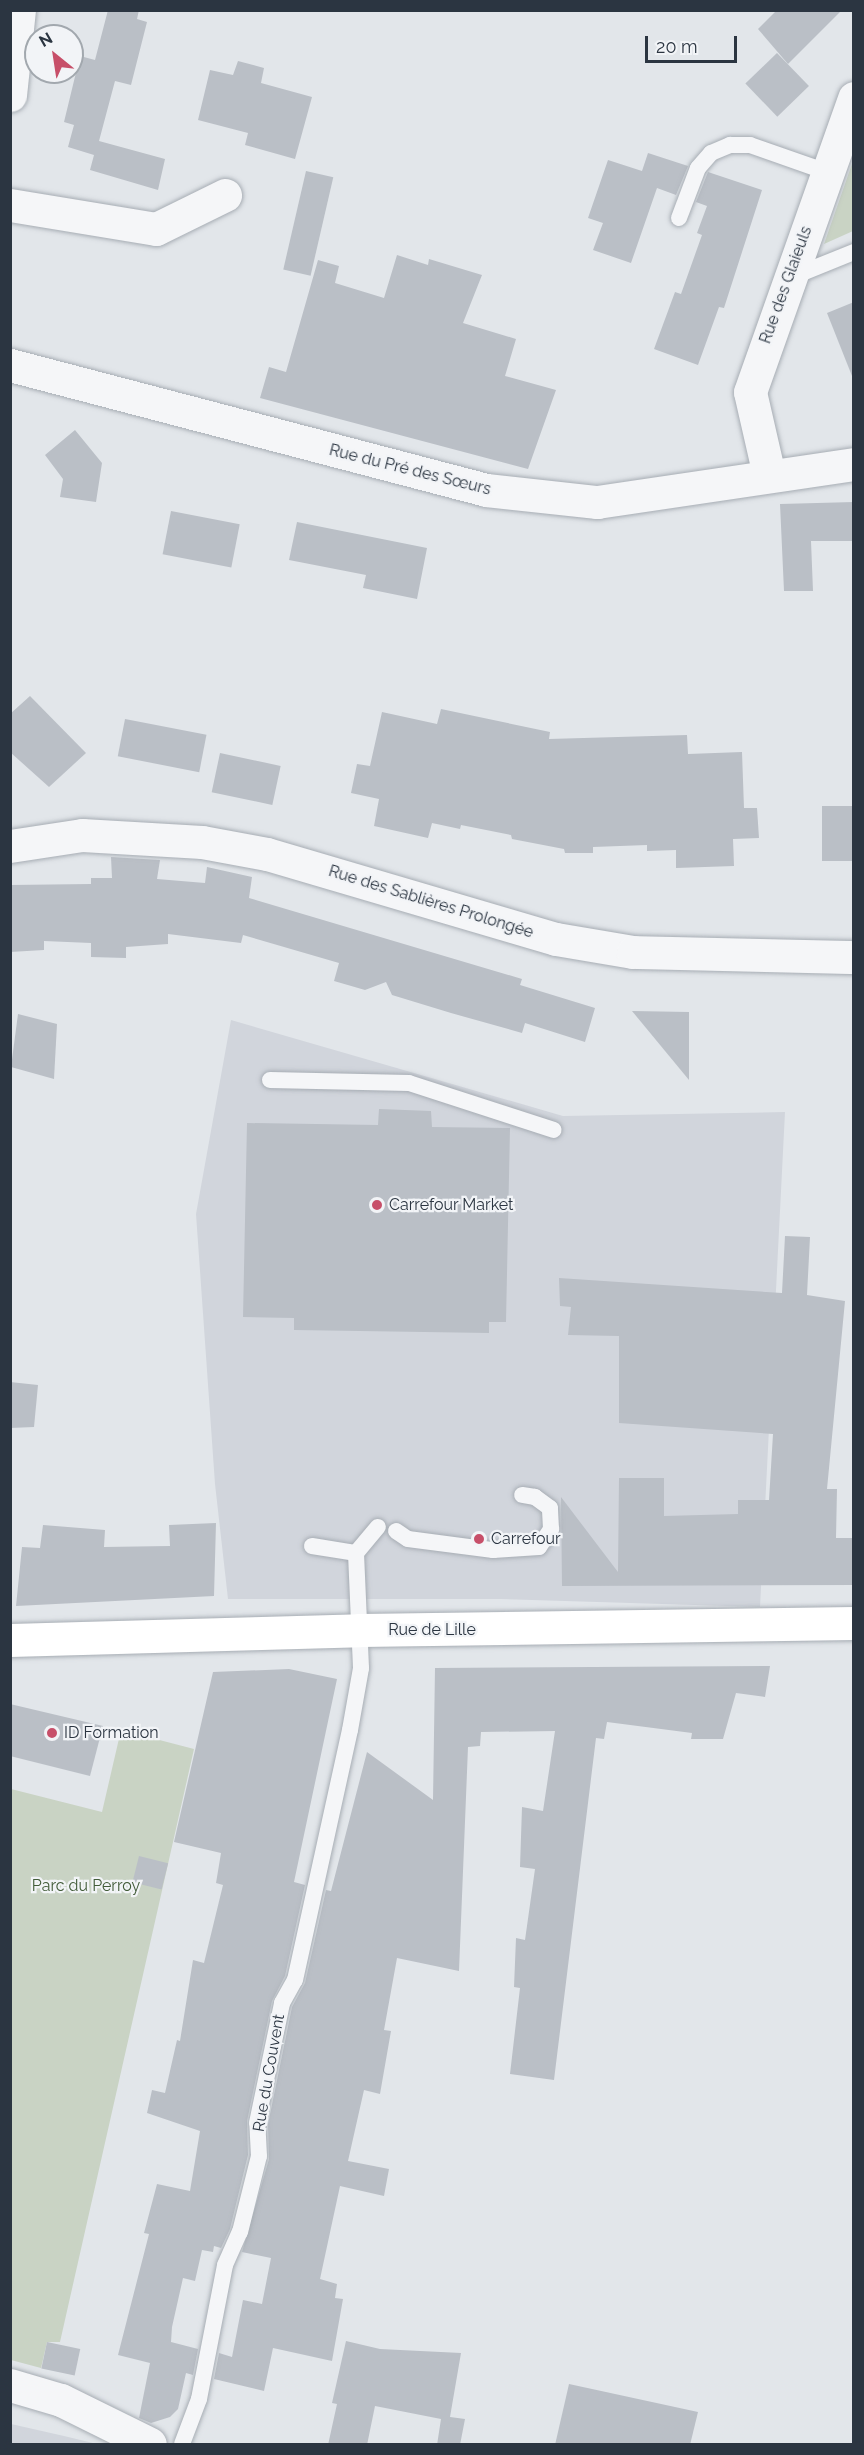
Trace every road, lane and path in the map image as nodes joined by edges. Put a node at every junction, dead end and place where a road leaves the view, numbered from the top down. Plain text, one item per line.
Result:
1 (19, 10) edge
2 (10, 95) edge
3 (854, 98) edge
4 (827, 172) junction
5 (225, 195) dead end
6 (10, 205) edge
7 (679, 218) dead end
8 (854, 252) edge
9 (789, 279) junction
10 (10, 365) edge
11 (854, 464) edge
12 (769, 475) junction
13 (10, 846) edge
14 (854, 957) edge
15 (270, 1080) dead end
16 (554, 1130) dead end
17 (522, 1495) dead end
18 (378, 1527) dead end
19 (396, 1531) dead end
20 (312, 1546) dead end
21 (356, 1553) junction
22 (854, 1623) edge
23 (360, 1630) junction
24 (10, 1640) edge
25 (10, 2385) edge
26 (150, 2445) edge
27 (182, 2445) edge

1 - 2 street
3 - 4 street, Rue des Glaieuls
4 - 7 lane
4 - 9 street, Rue des Glaieuls
5 - 6 street
8 - 9 lane
9 - 12 street, Rue des Glaieuls
10 - 12 street, Rue du Pré des Sœurs
11 - 12 street, Rue du Pré des Sœurs
13 - 14 street, Rue des Sablières Prolongée
15 - 16 lane
17 - 19 lane
18 - 21 lane
20 - 21 lane
21 - 23 lane, Rue du Couvent
22 - 23 main road, Rue de Lille
23 - 24 main road, Rue de Lille
23 - 27 lane, Rue du Couvent
25 - 26 street

